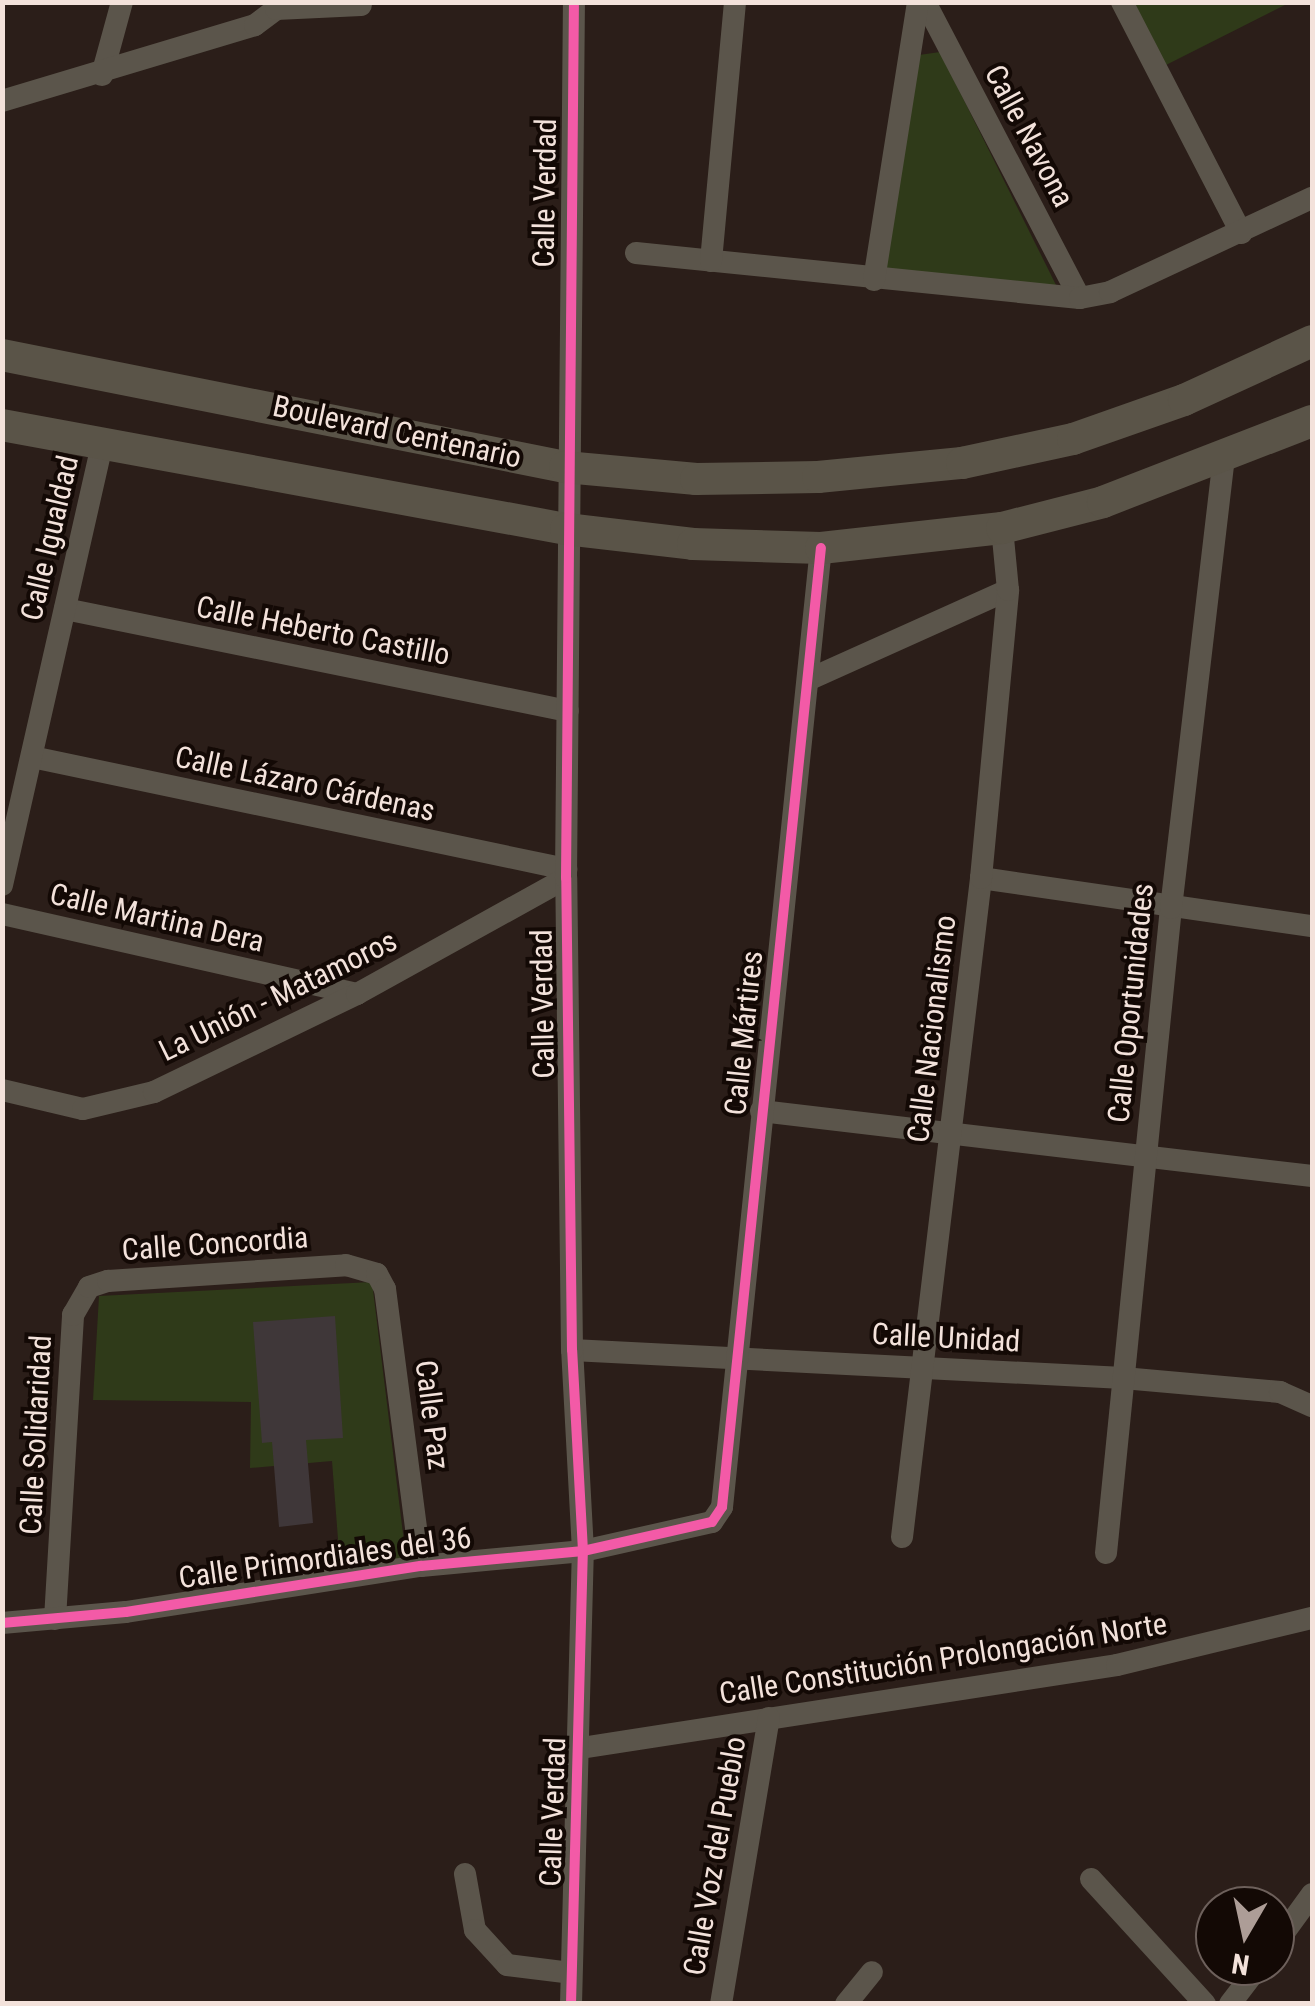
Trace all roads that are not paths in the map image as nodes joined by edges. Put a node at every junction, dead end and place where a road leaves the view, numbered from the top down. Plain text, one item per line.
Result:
1 (122, 2) edge
2 (574, 2) edge
3 (735, 2) edge
4 (922, 2) edge
5 (1122, 2) edge
6 (361, 5) dead end
7 (276, 6) edge
8 (102, 75) junction
9 (2, 101) edge
10 (1312, 198) edge
11 (1241, 233) junction
12 (636, 253) dead end
13 (710, 261) junction
14 (874, 280) junction
15 (1080, 298) junction
16 (1312, 342) edge
17 (2, 354) edge
18 (1312, 421) edge
19 (2, 425) edge
20 (103, 439) junction
21 (1224, 460) junction
22 (565, 467) junction
23 (1002, 528) junction
24 (566, 529) junction
25 (821, 548) junction
26 (1008, 590) junction
27 (65, 609) junction
28 (810, 679) junction
29 (568, 711) junction
30 (32, 756) junction
31 (566, 874) junction
32 (981, 878) junction
33 (2, 886) edge
34 (1170, 908) junction
35 (2, 914) edge
36 (1312, 926) edge
37 (357, 994) junction
38 (2, 1090) edge
39 (761, 1110) junction
40 (949, 1133) junction
41 (1146, 1156) junction
42 (1312, 1176) edge
43 (376, 1274) joint
44 (74, 1316) joint
45 (572, 1350) junction
46 (735, 1356) junction
47 (921, 1367) junction
48 (1123, 1378) junction
49 (1312, 1397) edge
50 (1312, 1406) edge
51 (712, 1522) joint
52 (902, 1537) dead end
53 (583, 1551) junction
54 (1106, 1553) dead end
55 (421, 1566) junction
56 (1312, 1618) edge
57 (55, 1619) junction
58 (2, 1622) edge
59 (769, 1718) junction
60 (581, 1748) junction
61 (464, 1874) dead end
62 (1092, 1878) dead end
63 (1312, 1894) edge
64 (1295, 1917) edge
65 (872, 1972) dead end
66 (571, 1973) junction
67 (570, 2004) edge
68 (721, 2004) edge
69 (846, 2004) edge
70 (1204, 2004) edge

1 - 8 street
2 - 22 street, Calle Verdad
3 - 13 street
4 - 14 street, Calle Navona
4 - 15 street, Calle Navona
5 - 11 street
6 - 7 street
7 - 8 street
8 - 9 street
10 - 11 street
11 - 15 street
12 - 13 street
13 - 14 street
14 - 15 street
16 - 22 main road, Boulevard Centenario
17 - 22 main road, Boulevard Centenario
18 - 21 main road, Boulevard Centenario
19 - 20 main road, Boulevard Centenario
20 - 24 main road, Boulevard Centenario
20 - 27 street, Calle Igualdad
21 - 23 main road, Boulevard Centenario
21 - 34 street, Calle Oportunidades
22 - 24 street, Calle Verdad
23 - 25 main road, Boulevard Centenario
23 - 26 street, Calle Nacionalismo
24 - 25 main road, Boulevard Centenario
24 - 29 street, Calle Verdad
25 - 28 street, Calle Mártires
26 - 28 street
26 - 32 street, Calle Nacionalismo
27 - 29 street, Calle Heberto Castillo
27 - 30 street, Calle Igualdad
28 - 39 street, Calle Mártires
29 - 31 street, Calle Verdad
30 - 31 street, Calle Lázaro Cárdenas
30 - 33 street, Calle Igualdad
31 - 37 street, La Unión - Matamoros
31 - 45 street, Calle Verdad
32 - 34 street
32 - 40 street, Calle Nacionalismo
34 - 36 street
34 - 41 street, Calle Oportunidades
35 - 37 street, Calle Martina Dera
37 - 38 street, La Unión - Matamoros
39 - 40 street
39 - 46 street, Calle Mártires
40 - 41 street
40 - 47 street, Calle Nacionalismo
41 - 42 street
41 - 48 street, Calle Oportunidades
43 - 44 street, Calle Concordia
43 - 55 street, Calle Paz
44 - 57 street, Calle Solidaridad
45 - 46 street, Calle Unidad
45 - 53 street, Calle Verdad
46 - 47 street, Calle Unidad
46 - 51 street, Calle Mártires
47 - 48 street, Calle Unidad
47 - 52 street, Calle Nacionalismo
48 - 50 street, Calle Unidad
48 - 54 street, Calle Oportunidades
49 - 50 street
51 - 53 street, Calle Primordiales del 36
53 - 55 street, Calle Primordiales del 36
53 - 60 street, Calle Verdad
55 - 57 street, Calle Primordiales del 36
56 - 59 street, Calle Constitución Prolongación Norte
57 - 58 street, Calle Primordiales del 36
59 - 60 street, Calle Constitución Prolongación Norte
59 - 68 street, Calle Voz del Pueblo
60 - 66 street, Calle Verdad
61 - 66 street
62 - 70 street
63 - 64 street
65 - 69 street
66 - 67 street, Calle Verdad

